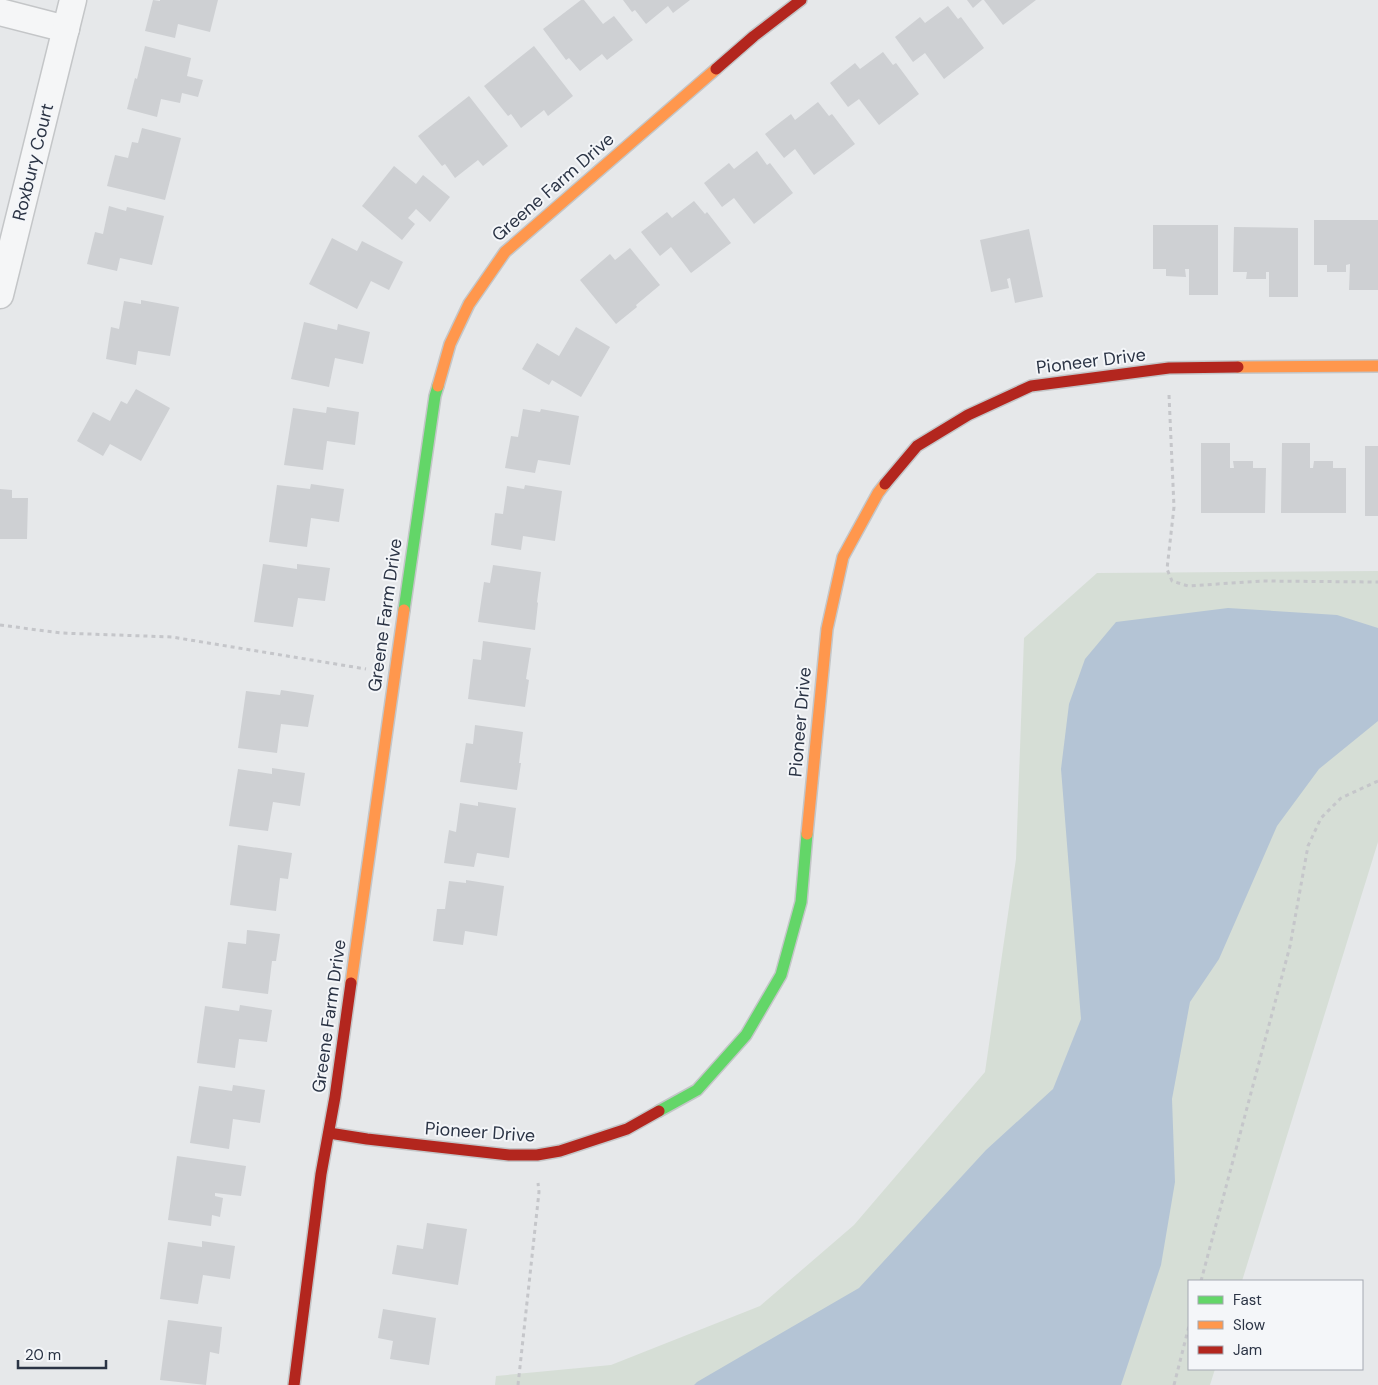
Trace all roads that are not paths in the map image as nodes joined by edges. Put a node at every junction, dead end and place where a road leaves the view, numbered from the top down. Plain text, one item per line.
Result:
1 (73, 0) edge
2 (801, 0) edge
3 (0, 12) edge
4 (66, 29) junction
5 (0, 295) edge
6 (1378, 366) edge
7 (329, 1133) junction
8 (294, 1385) edge

1 - 4 street, Roxbury Court
2 - 7 street, Greene Farm Drive
3 - 4 street
4 - 5 street, Roxbury Court
6 - 7 street, Pioneer Drive
7 - 8 street, Greene Farm Drive

